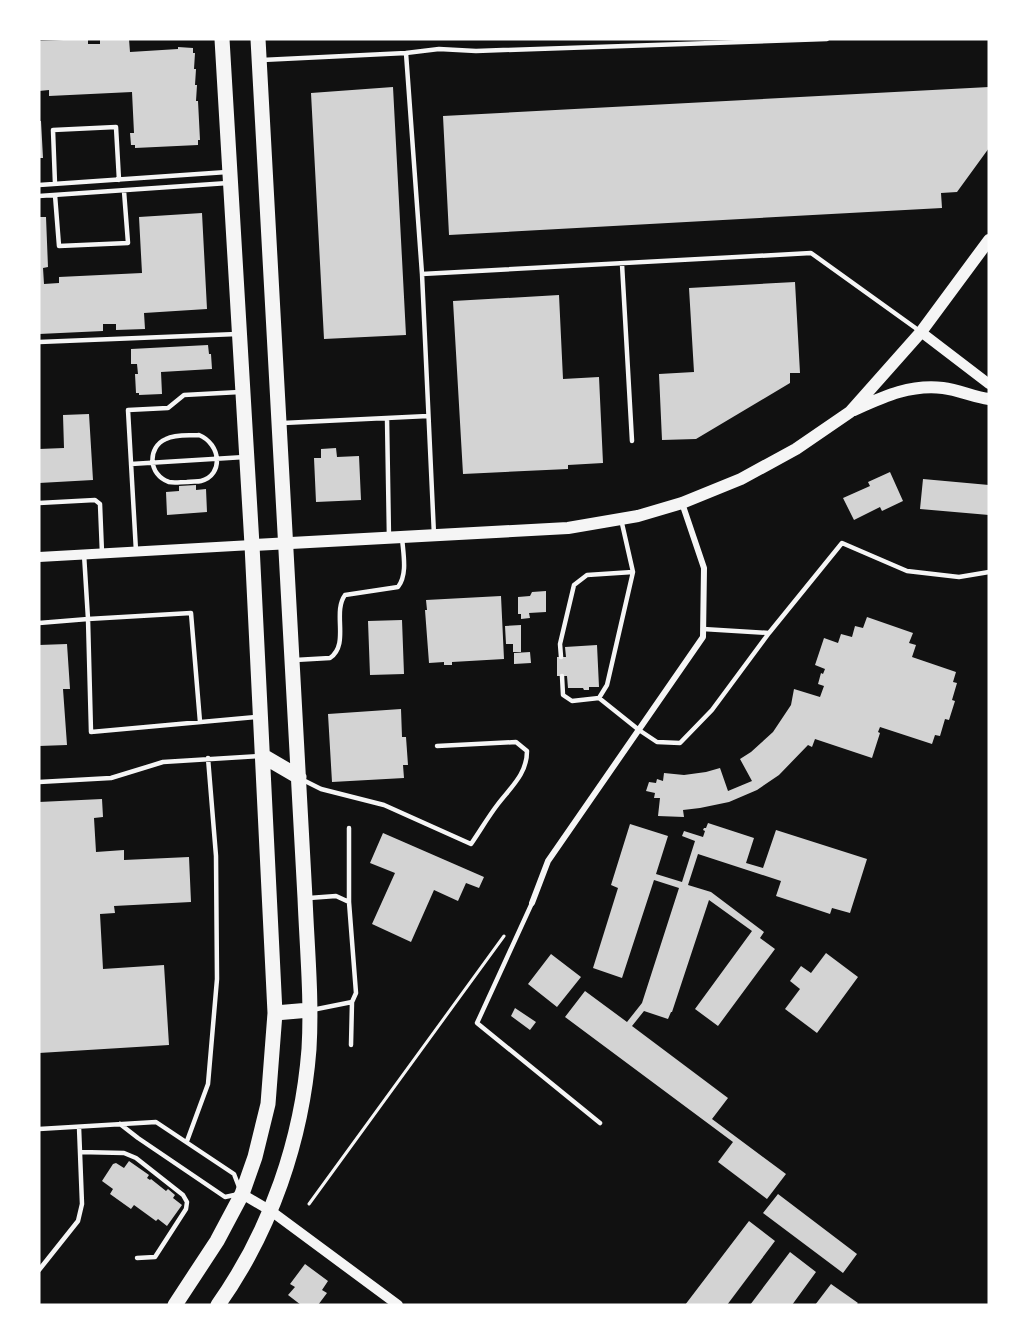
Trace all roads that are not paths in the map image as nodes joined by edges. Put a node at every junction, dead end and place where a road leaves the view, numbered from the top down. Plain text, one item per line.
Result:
1 (222, 39) edge
2 (258, 39) edge
3 (827, 39) edge
4 (406, 52) junction
5 (260, 60) junction
6 (230, 178) junction
7 (119, 180) junction
8 (55, 184) junction
9 (39, 185) edge
10 (124, 191) junction
11 (56, 195) junction
12 (39, 196) edge
13 (989, 240) edge
14 (622, 264) junction
15 (422, 274) junction
16 (921, 332) junction
17 (240, 334) junction
18 (39, 342) edge
19 (989, 384) edge
20 (243, 392) junction
21 (989, 399) edge
22 (850, 412) junction
23 (428, 416) junction
24 (387, 418) junction
25 (280, 423) junction
26 (633, 441) dead end
27 (247, 456) junction
28 (218, 458) junction
29 (152, 463) junction
30 (131, 464) junction
31 (39, 502) edge
32 (682, 503) junction
33 (621, 519) junction
34 (434, 535) junction
35 (389, 537) junction
36 (402, 537) junction
37 (287, 543) junction
38 (252, 545) junction
39 (136, 551) junction
40 (102, 553) junction
41 (84, 554) junction
42 (39, 557) edge
43 (633, 572) junction
44 (989, 572) edge
45 (87, 619) junction
46 (39, 623) edge
47 (703, 629) junction
48 (769, 633) junction
49 (561, 657) dead end
50 (292, 661) junction
51 (562, 676) dead end
52 (599, 698) junction
53 (261, 717) junction
54 (200, 722) junction
55 (639, 730) junction
56 (437, 746) dead end
57 (263, 756) junction
58 (208, 758) junction
59 (298, 777) junction
60 (39, 782) edge
61 (349, 828) dead end
62 (305, 898) junction
63 (349, 902) junction
64 (532, 903) joint
65 (352, 1002) junction
66 (310, 1010) junction
67 (275, 1013) junction
68 (351, 1045) dead end
69 (600, 1123) dead end
70 (120, 1124) junction
71 (79, 1127) junction
72 (39, 1129) edge
73 (187, 1141) junction
74 (80, 1152) junction
75 (242, 1194) junction
76 (271, 1211) junction
77 (137, 1258) dead end
78 (39, 1270) edge
79 (175, 1305) edge
80 (218, 1305) edge
81 (398, 1305) edge

1 - 6 main road
2 - 5 main road
3 - 4 lane
4 - 5 lane
4 - 15 lane
5 - 25 main road
6 - 7 lane
6 - 10 lane
6 - 17 main road
7 - 8 lane
7 - 8 lane
8 - 9 lane
10 - 11 lane
10 - 11 lane
11 - 12 lane
13 - 16 main road
14 - 15 lane
14 - 16 lane
14 - 26 lane
15 - 23 lane
16 - 19 street
16 - 22 main road
17 - 18 lane
17 - 20 main road
20 - 27 main road
20 - 30 lane
21 - 22 main road
22 - 32 main road
23 - 24 lane
23 - 34 lane
24 - 25 lane
24 - 35 lane
25 - 37 main road
27 - 28 lane
27 - 38 main road
28 - 29 lane
28 - 29 lane
28 - 29 lane
29 - 30 lane
30 - 39 lane
31 - 40 lane
32 - 33 main road
32 - 47 street
33 - 34 main road
33 - 43 lane
34 - 36 main road
35 - 36 main road
35 - 37 main road
36 - 50 lane
37 - 38 main road
37 - 50 main road
38 - 39 street
38 - 53 main road
39 - 40 street
40 - 41 street
41 - 42 street
41 - 45 lane
43 - 49 lane
43 - 52 lane
44 - 48 lane
45 - 46 lane
45 - 54 lane
45 - 54 lane
47 - 48 lane
47 - 55 street
48 - 55 lane
50 - 59 main road
51 - 52 lane
52 - 55 lane
53 - 54 lane
53 - 57 main road
55 - 64 street
56 - 59 lane
57 - 58 lane
57 - 59 main road
57 - 67 main road
58 - 60 lane
58 - 73 lane
59 - 62 main road
61 - 63 lane
62 - 63 lane
62 - 66 main road
63 - 65 lane
64 - 69 lane
65 - 66 lane
65 - 68 lane
66 - 67 main road
66 - 76 main road
67 - 75 main road
70 - 71 lane
70 - 73 lane
70 - 75 lane
71 - 72 lane
71 - 74 lane
73 - 75 lane
74 - 77 lane
74 - 78 lane
75 - 76 street
75 - 79 main road
76 - 80 main road
76 - 81 street

